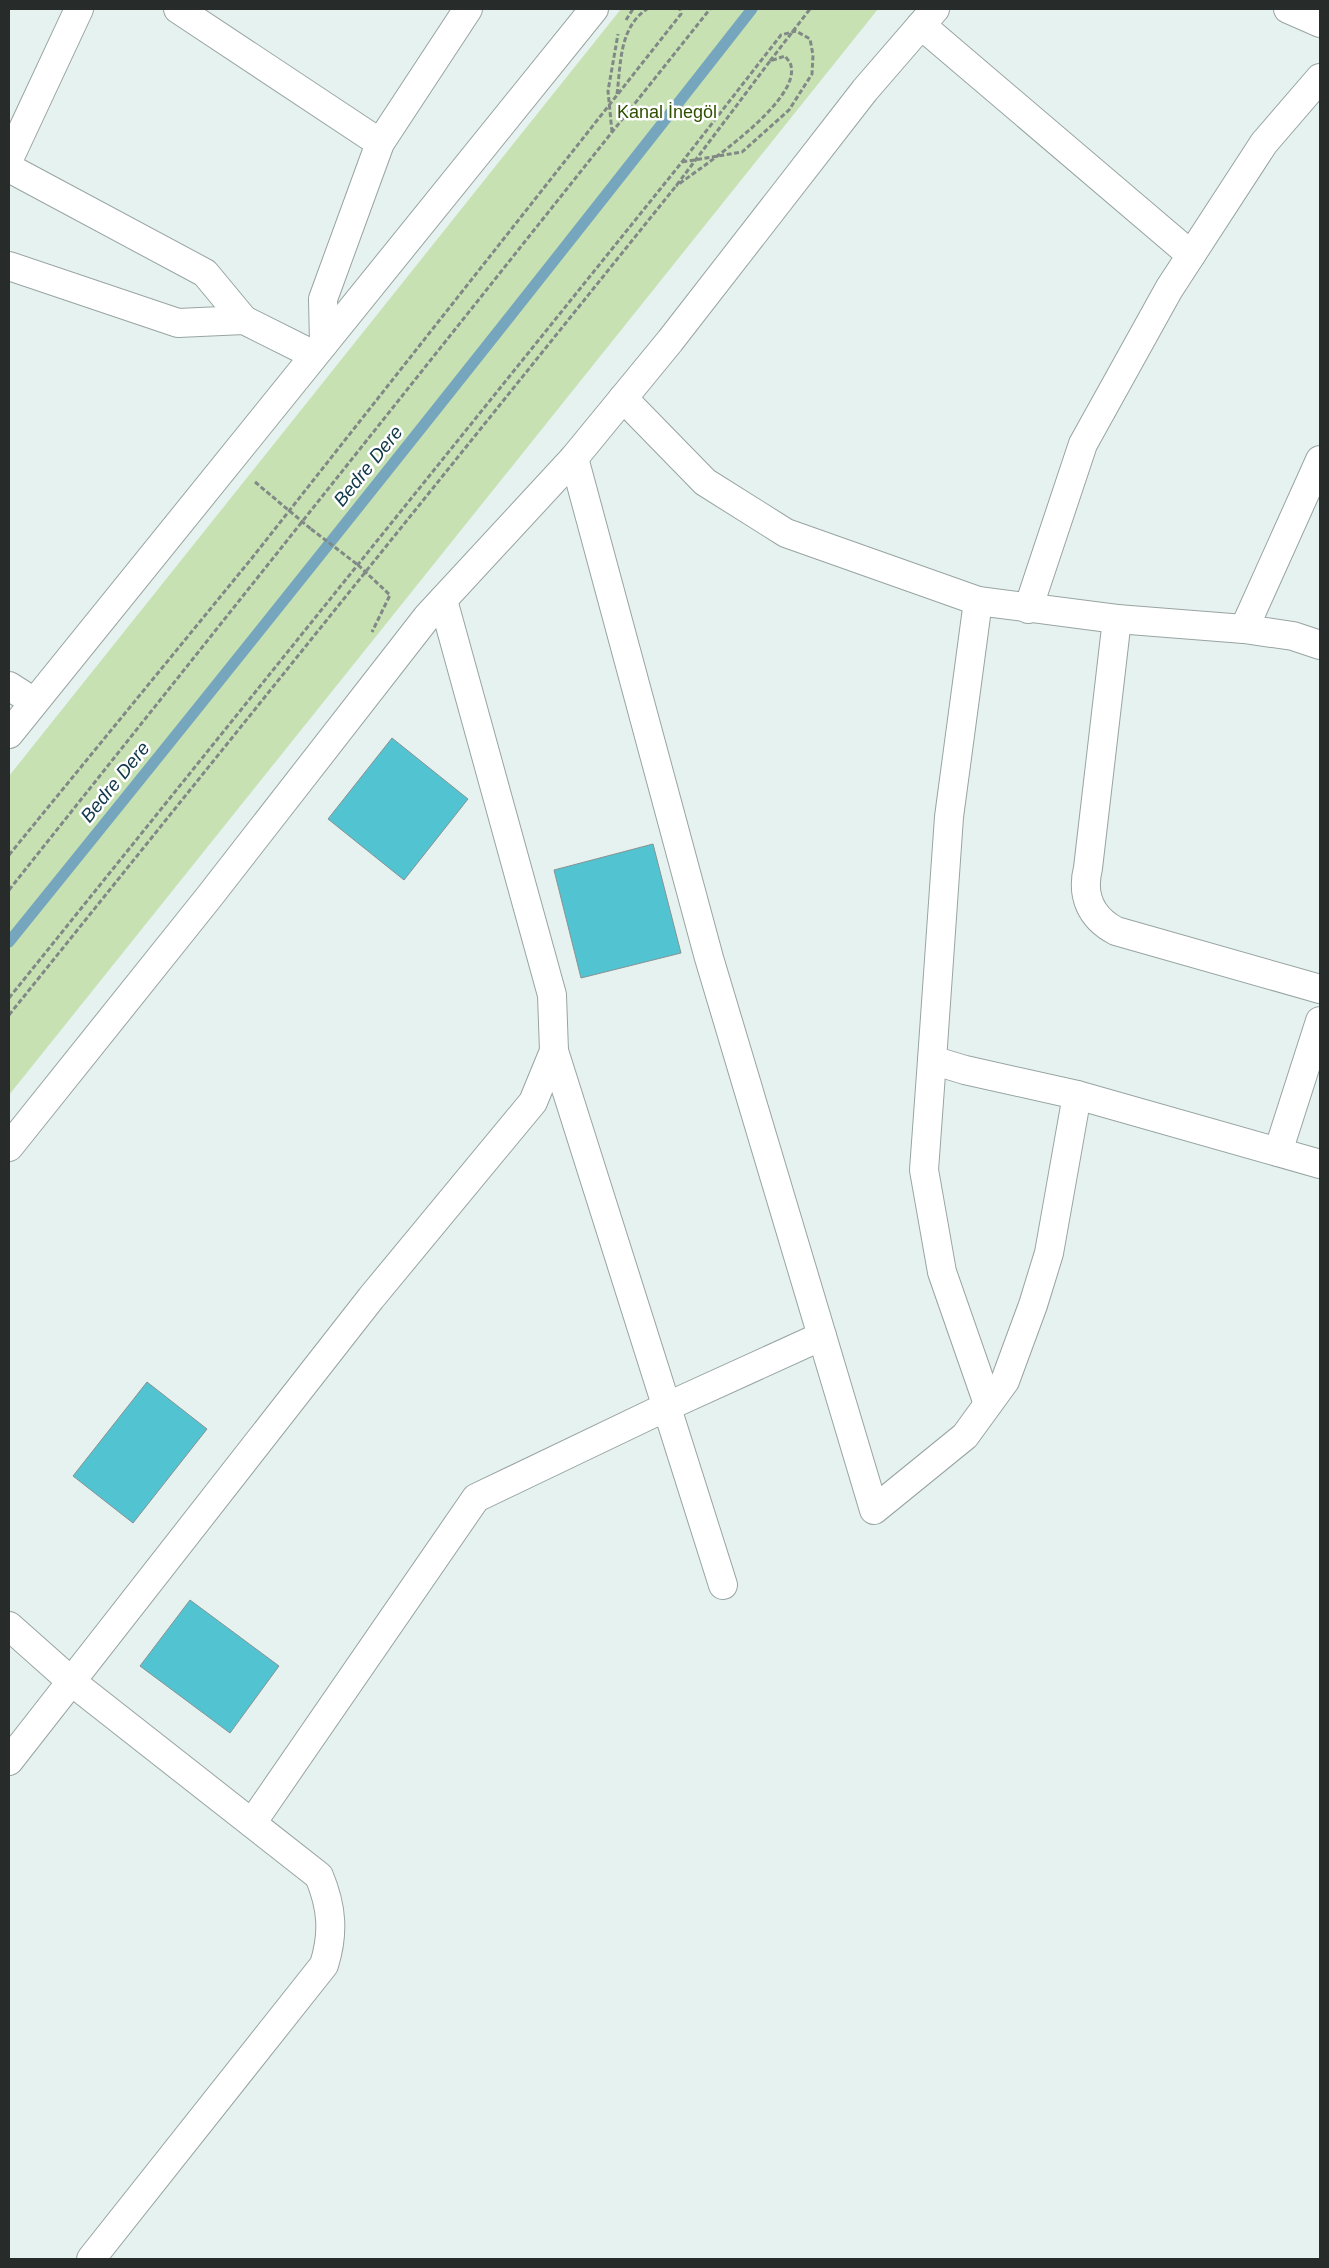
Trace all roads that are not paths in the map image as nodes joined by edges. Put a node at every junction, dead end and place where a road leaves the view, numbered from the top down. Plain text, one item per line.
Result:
1 (79, 9) edge
2 (178, 9) edge
3 (468, 9) edge
4 (594, 9) edge
5 (1288, 9) edge
6 (928, 17) edge
7 (1320, 23) edge
8 (1320, 78) edge
9 (380, 143) junction
10 (9, 159) edge
11 (9, 168) edge
12 (1191, 255) junction
13 (9, 266) edge
14 (244, 320) junction
15 (319, 349) junction
16 (623, 398) junction
17 (574, 458) junction
18 (1320, 460) edge
19 (443, 600) junction
20 (978, 601) junction
21 (1028, 609) junction
22 (1117, 619) junction
23 (1244, 629) junction
24 (1320, 645) edge
25 (9, 686) edge
26 (34, 702) junction
27 (9, 734) edge
28 (1320, 989) edge
29 (1320, 1021) edge
30 (554, 1051) junction
31 (932, 1060) junction
32 (1077, 1095) junction
33 (9, 1147) edge
34 (1278, 1152) junction
35 (1320, 1164) edge
36 (822, 1336) junction
37 (988, 1404) junction
38 (666, 1407) junction
39 (723, 1585) dead end
40 (9, 1626) edge
41 (72, 1682) junction
42 (9, 1761) edge
43 (252, 1823) junction
44 (90, 2259) edge

1 - 10 street
2 - 9 street
3 - 9 street
4 - 15 street
5 - 7 street
6 - 12 street
6 - 16 street
8 - 12 street
9 - 15 street
11 - 14 street
12 - 21 street
13 - 14 street
14 - 15 street
15 - 26 street
16 - 17 street
16 - 20 street
17 - 19 street
17 - 36 street
18 - 23 street
19 - 30 street
19 - 33 street
20 - 21 street
20 - 31 street
21 - 22 street
22 - 23 street
22 - 28 street
23 - 24 street
25 - 26 street
26 - 27 street
29 - 34 street
30 - 38 street
30 - 41 street
31 - 32 street
31 - 37 street
32 - 34 street
32 - 37 street
34 - 35 street
36 - 37 street
36 - 38 street
38 - 39 street
38 - 43 street
40 - 41 street
41 - 42 street
41 - 43 street
43 - 44 street

